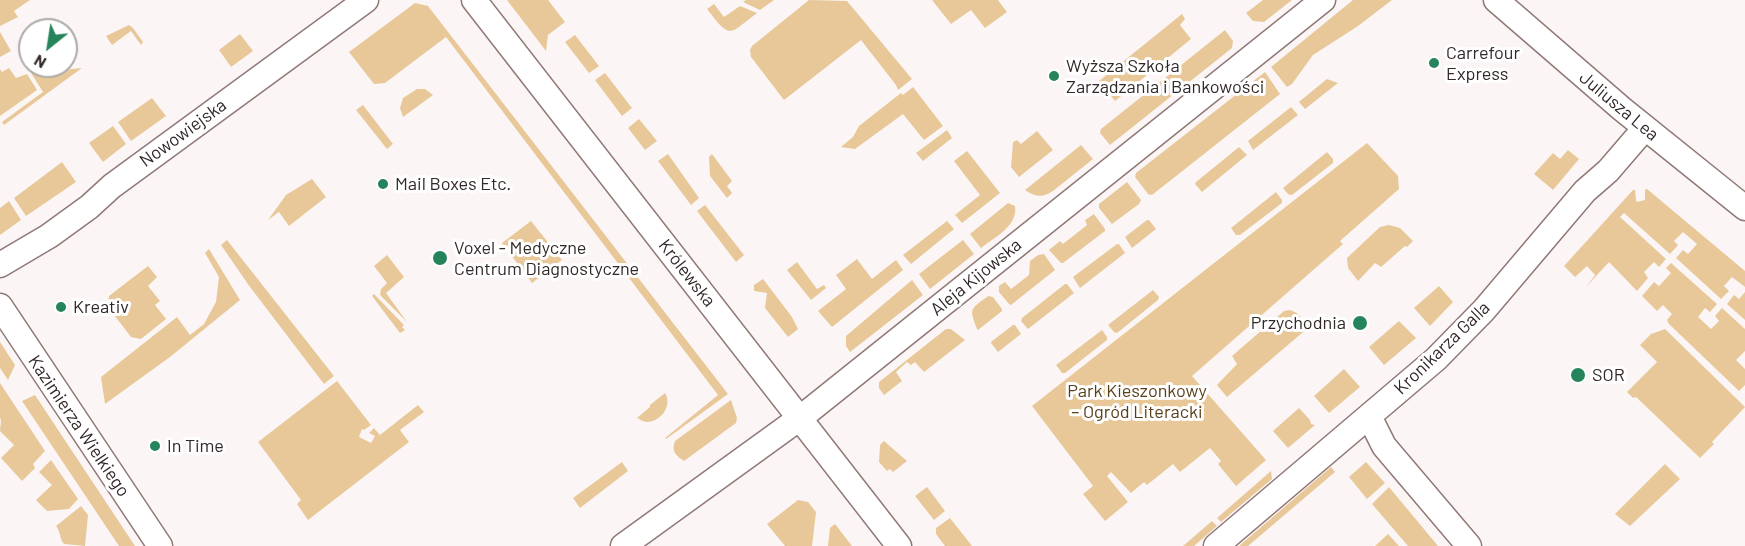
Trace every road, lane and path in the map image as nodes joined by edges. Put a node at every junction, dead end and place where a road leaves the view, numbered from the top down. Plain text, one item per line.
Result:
1 (366, 0) edge
2 (474, 0) edge
3 (1323, 0) edge
4 (1496, 0) edge
5 (1645, 128) junction
6 (1745, 208) edge
7 (0, 265) edge
8 (0, 306) edge
9 (1369, 416) junction
10 (800, 418) junction
11 (159, 546) edge
12 (623, 546) edge
13 (899, 546) edge
14 (1216, 546) edge
15 (1469, 546) edge

1 - 7 street, Nowowiejska
2 - 10 street, Królewska
3 - 10 street, Aleja Kijowska
4 - 5 street, Juliusza Lea
5 - 6 street, Juliusza Lea
5 - 9 street, Kronikarza Galla
8 - 11 street, Kazimierza Wielkiego
9 - 14 street, Kronikarza Galla
9 - 15 street
10 - 12 street, Aleja Kijowska
10 - 13 street, Królewska

